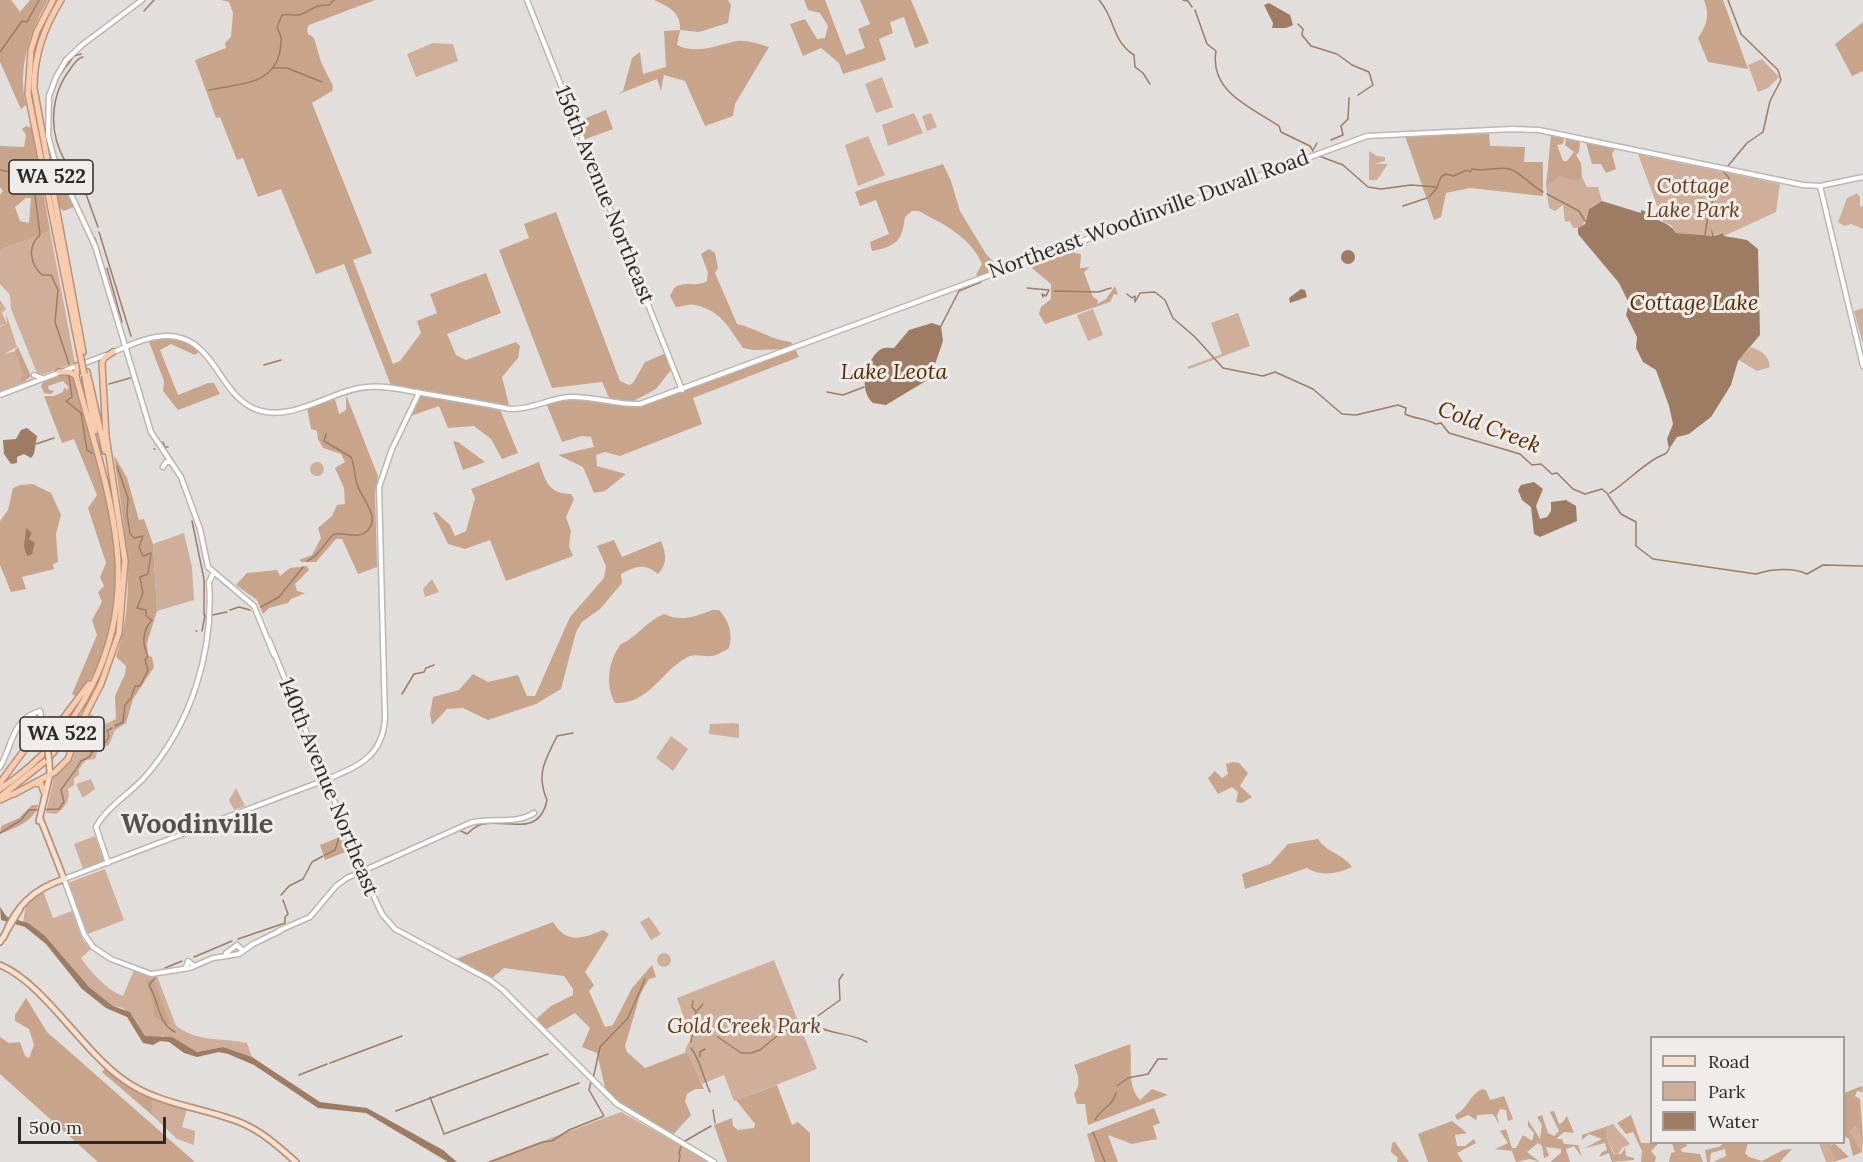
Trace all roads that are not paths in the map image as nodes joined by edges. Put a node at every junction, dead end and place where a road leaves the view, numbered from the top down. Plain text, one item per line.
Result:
1 (53, 0) edge
2 (62, 0) edge
3 (142, 0) edge
4 (527, 0) edge
5 (1863, 177) edge
6 (1820, 186) junction
7 (125, 347) junction
8 (113, 352) junction
9 (81, 353) junction
10 (98, 357) junction
11 (77, 366) junction
12 (1863, 366) edge
13 (59, 372) junction
14 (86, 373) junction
15 (103, 374) junction
16 (34, 375) dead end
17 (76, 376) junction
18 (43, 378) junction
19 (682, 390) junction
20 (419, 393) junction
21 (0, 395) edge
22 (171, 462) junction
23 (163, 466) dead end
24 (103, 474) junction
25 (111, 479) junction
26 (213, 574) junction
27 (103, 662) junction
28 (92, 700) junction
29 (24, 719) junction
30 (42, 721) junction
31 (57, 724) junction
32 (44, 735) junction
33 (0, 766) edge
34 (50, 771) junction
35 (325, 780) junction
36 (0, 783) edge
37 (0, 789) edge
38 (14, 794) junction
39 (44, 795) junction
40 (0, 799) edge
41 (534, 813) dead end
42 (108, 863) junction
43 (362, 871) junction
44 (64, 879) junction
45 (0, 942) edge
46 (241, 949) junction
47 (233, 950) junction
48 (0, 965) edge
49 (296, 1162) edge
50 (714, 1162) edge

1 - 9 highway, WA 522
2 - 9 highway, WA 522
3 - 7 main road
4 - 19 main road, 156th Avenue Northeast
5 - 6 main road, Northeast Woodinville Duvall Road
6 - 12 main road
6 - 19 main road, Northeast Woodinville Duvall Road
7 - 8 main road, Northeast Woodinville Duvall Road
7 - 20 main road, Northeast Woodinville Duvall Road
7 - 22 main road
8 - 10 main road, Northeast Woodinville Duvall Road
8 - 15 highway
9 - 14 highway, WA 522, bridge
10 - 11 main road, Northeast Woodinville Duvall Road
10 - 15 highway
11 - 13 main road, Northeast Woodinville Duvall Road
11 - 17 highway
13 - 17 highway
13 - 18 main road, Northeast Woodinville Duvall Road
14 - 24 highway, WA 522
14 - 25 highway, WA 522
15 - 25 highway
16 - 18 main road
17 - 24 highway
18 - 21 main road, Northeast Woodinville Duvall Road
19 - 20 main road, Northeast Woodinville Duvall Road
20 - 35 main road
22 - 23 main road
22 - 26 main road
24 - 27 highway, WA 522
25 - 28 highway, WA 522
26 - 35 main road, 140th Avenue Northeast
26 - 42 main road
27 - 31 highway
27 - 37 highway, WA 522
28 - 34 highway
28 - 40 highway, WA 522
29 - 30 main road
29 - 32 main road
29 - 33 main road
30 - 31 highway
30 - 32 main road
31 - 32 highway
32 - 34 main road, bridge
32 - 36 highway
34 - 38 highway
34 - 39 main road
35 - 42 main road
35 - 43 main road, 140th Avenue Northeast
38 - 39 highway
38 - 40 highway
39 - 44 main road
41 - 43 main road
42 - 44 main road
43 - 46 main road
43 - 50 main road, 140th Avenue Northeast
44 - 45 main road
44 - 47 main road
46 - 47 main road
46 - 47 main road
48 - 49 main road

